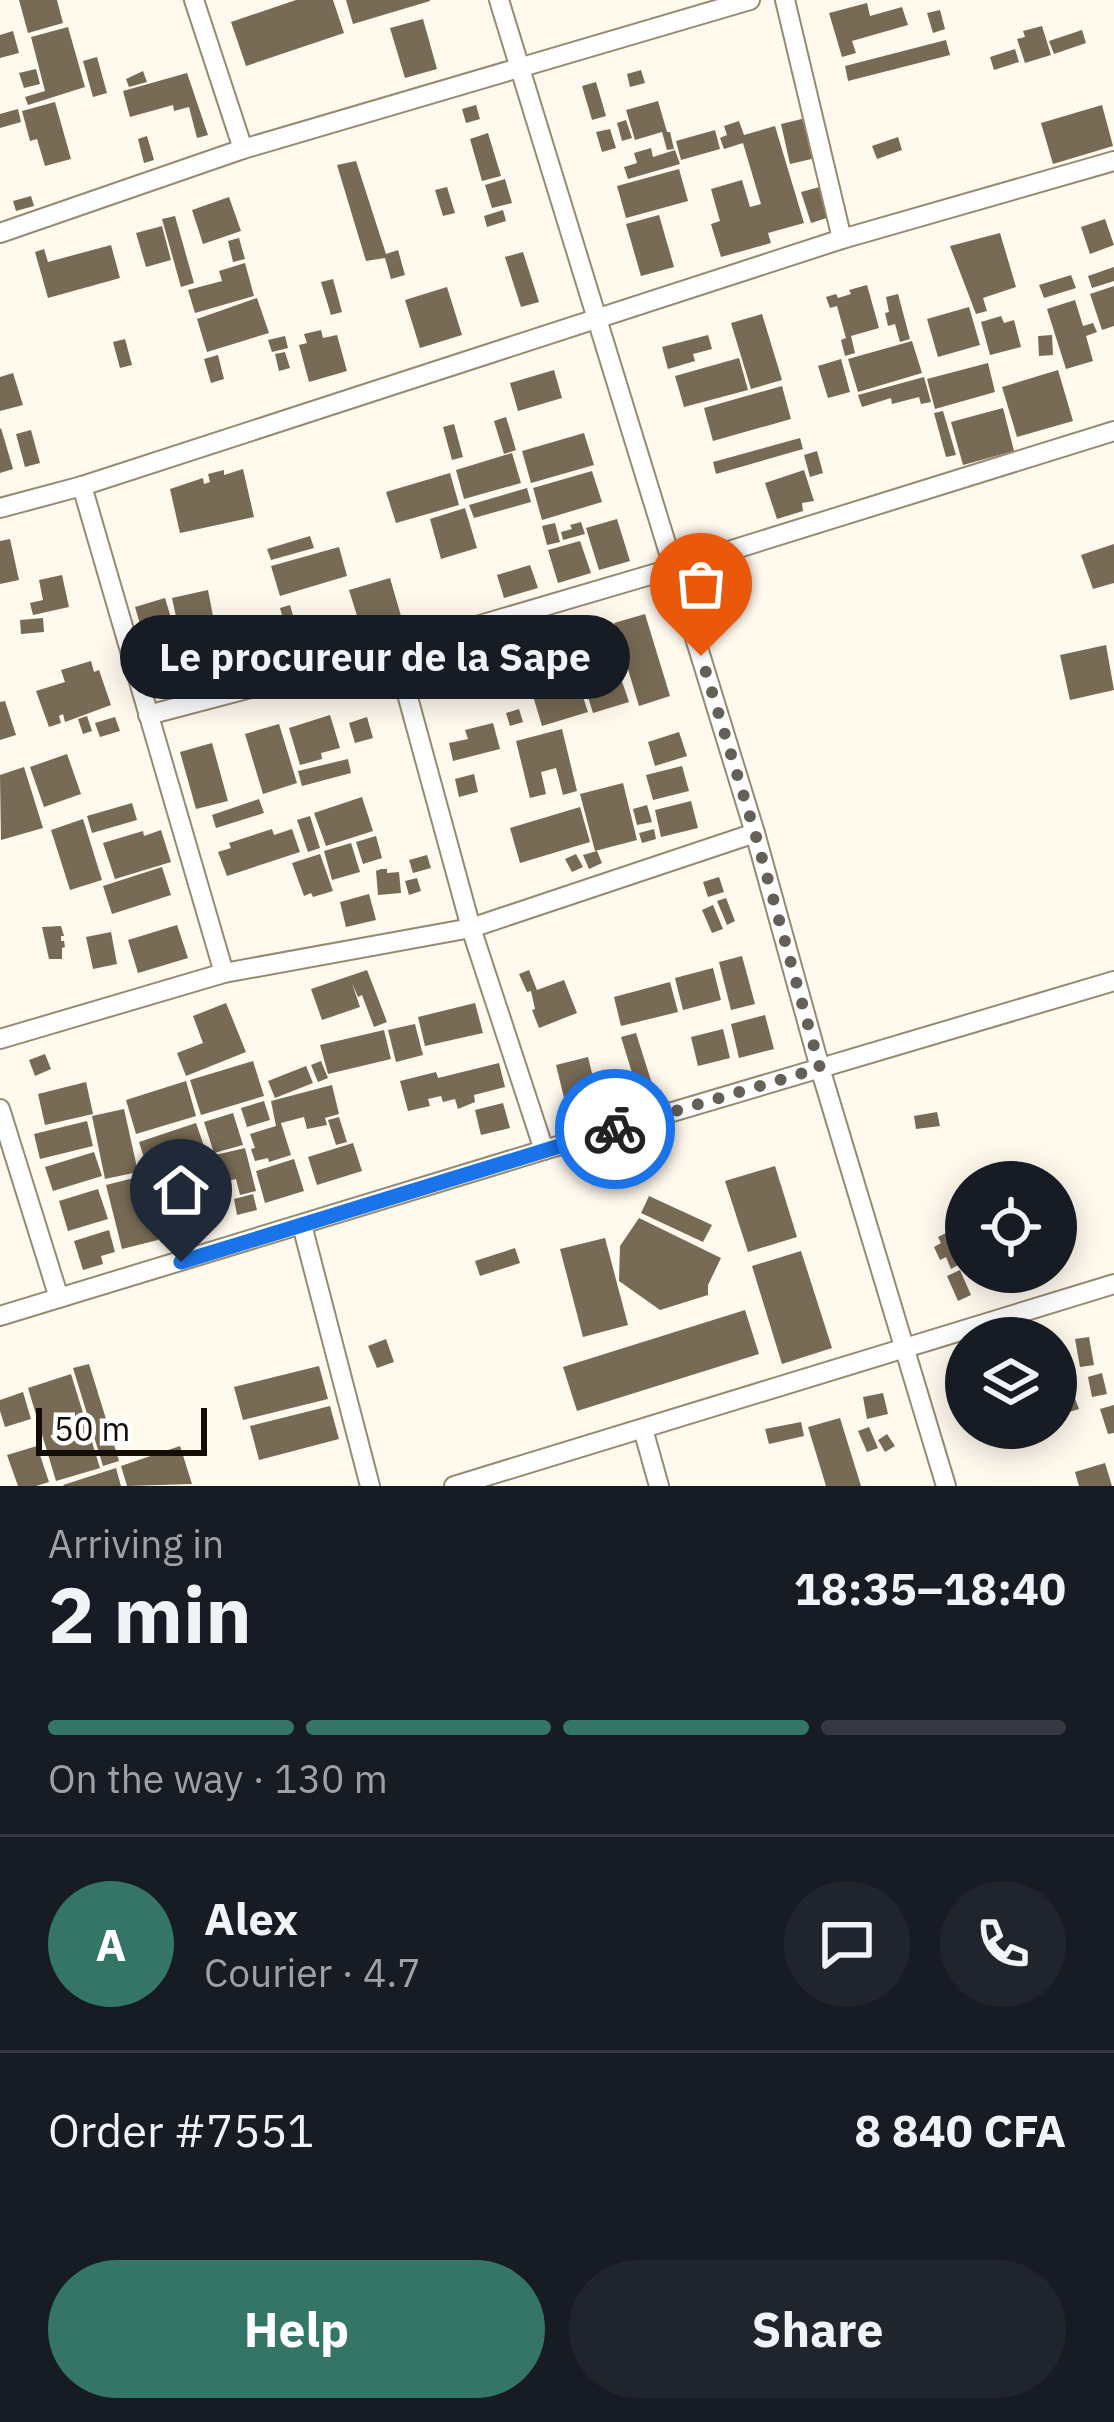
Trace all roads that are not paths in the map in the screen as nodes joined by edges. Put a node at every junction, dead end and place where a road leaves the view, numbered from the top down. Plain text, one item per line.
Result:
1 (194, 0) edge
2 (499, 0) edge
3 (750, 0) edge
4 (785, 0) edge
5 (520, 68) junction
6 (243, 149) junction
7 (1114, 161) edge
8 (0, 233) edge
9 (842, 239) junction
10 (597, 319) junction
11 (1114, 431) edge
12 (82, 486) junction
13 (0, 508) edge
14 (674, 568) junction
15 (395, 650) junction
16 (148, 715) junction
17 (755, 833) junction
18 (471, 928) junction
19 (224, 973) junction
20 (1114, 981) edge
21 (0, 1039) edge
22 (820, 1068) junction
23 (0, 1109) edge
24 (544, 1150) junction
25 (302, 1226) junction
26 (1114, 1284) edge
27 (59, 1298) junction
28 (0, 1316) edge
29 (904, 1347) junction
30 (643, 1429) junction
31 (370, 1486) edge
32 (454, 1486) edge
33 (659, 1486) edge
34 (946, 1486) edge

1 - 6 street
2 - 5 street
3 - 5 street
4 - 9 street
5 - 6 street
5 - 10 street
6 - 8 street
7 - 9 street
9 - 10 street
10 - 12 street
10 - 14 street
11 - 14 street
12 - 13 street
12 - 16 street
14 - 15 street
14 - 17 street
15 - 16 street
15 - 18 street
16 - 19 street
17 - 18 street
17 - 22 street
18 - 19 street
18 - 24 street
19 - 21 street
20 - 22 street
22 - 24 street
22 - 29 street
23 - 27 street
24 - 25 street
25 - 27 street
25 - 31 street
26 - 29 street
27 - 28 street
29 - 30 street
29 - 34 street
30 - 32 street
30 - 33 street

